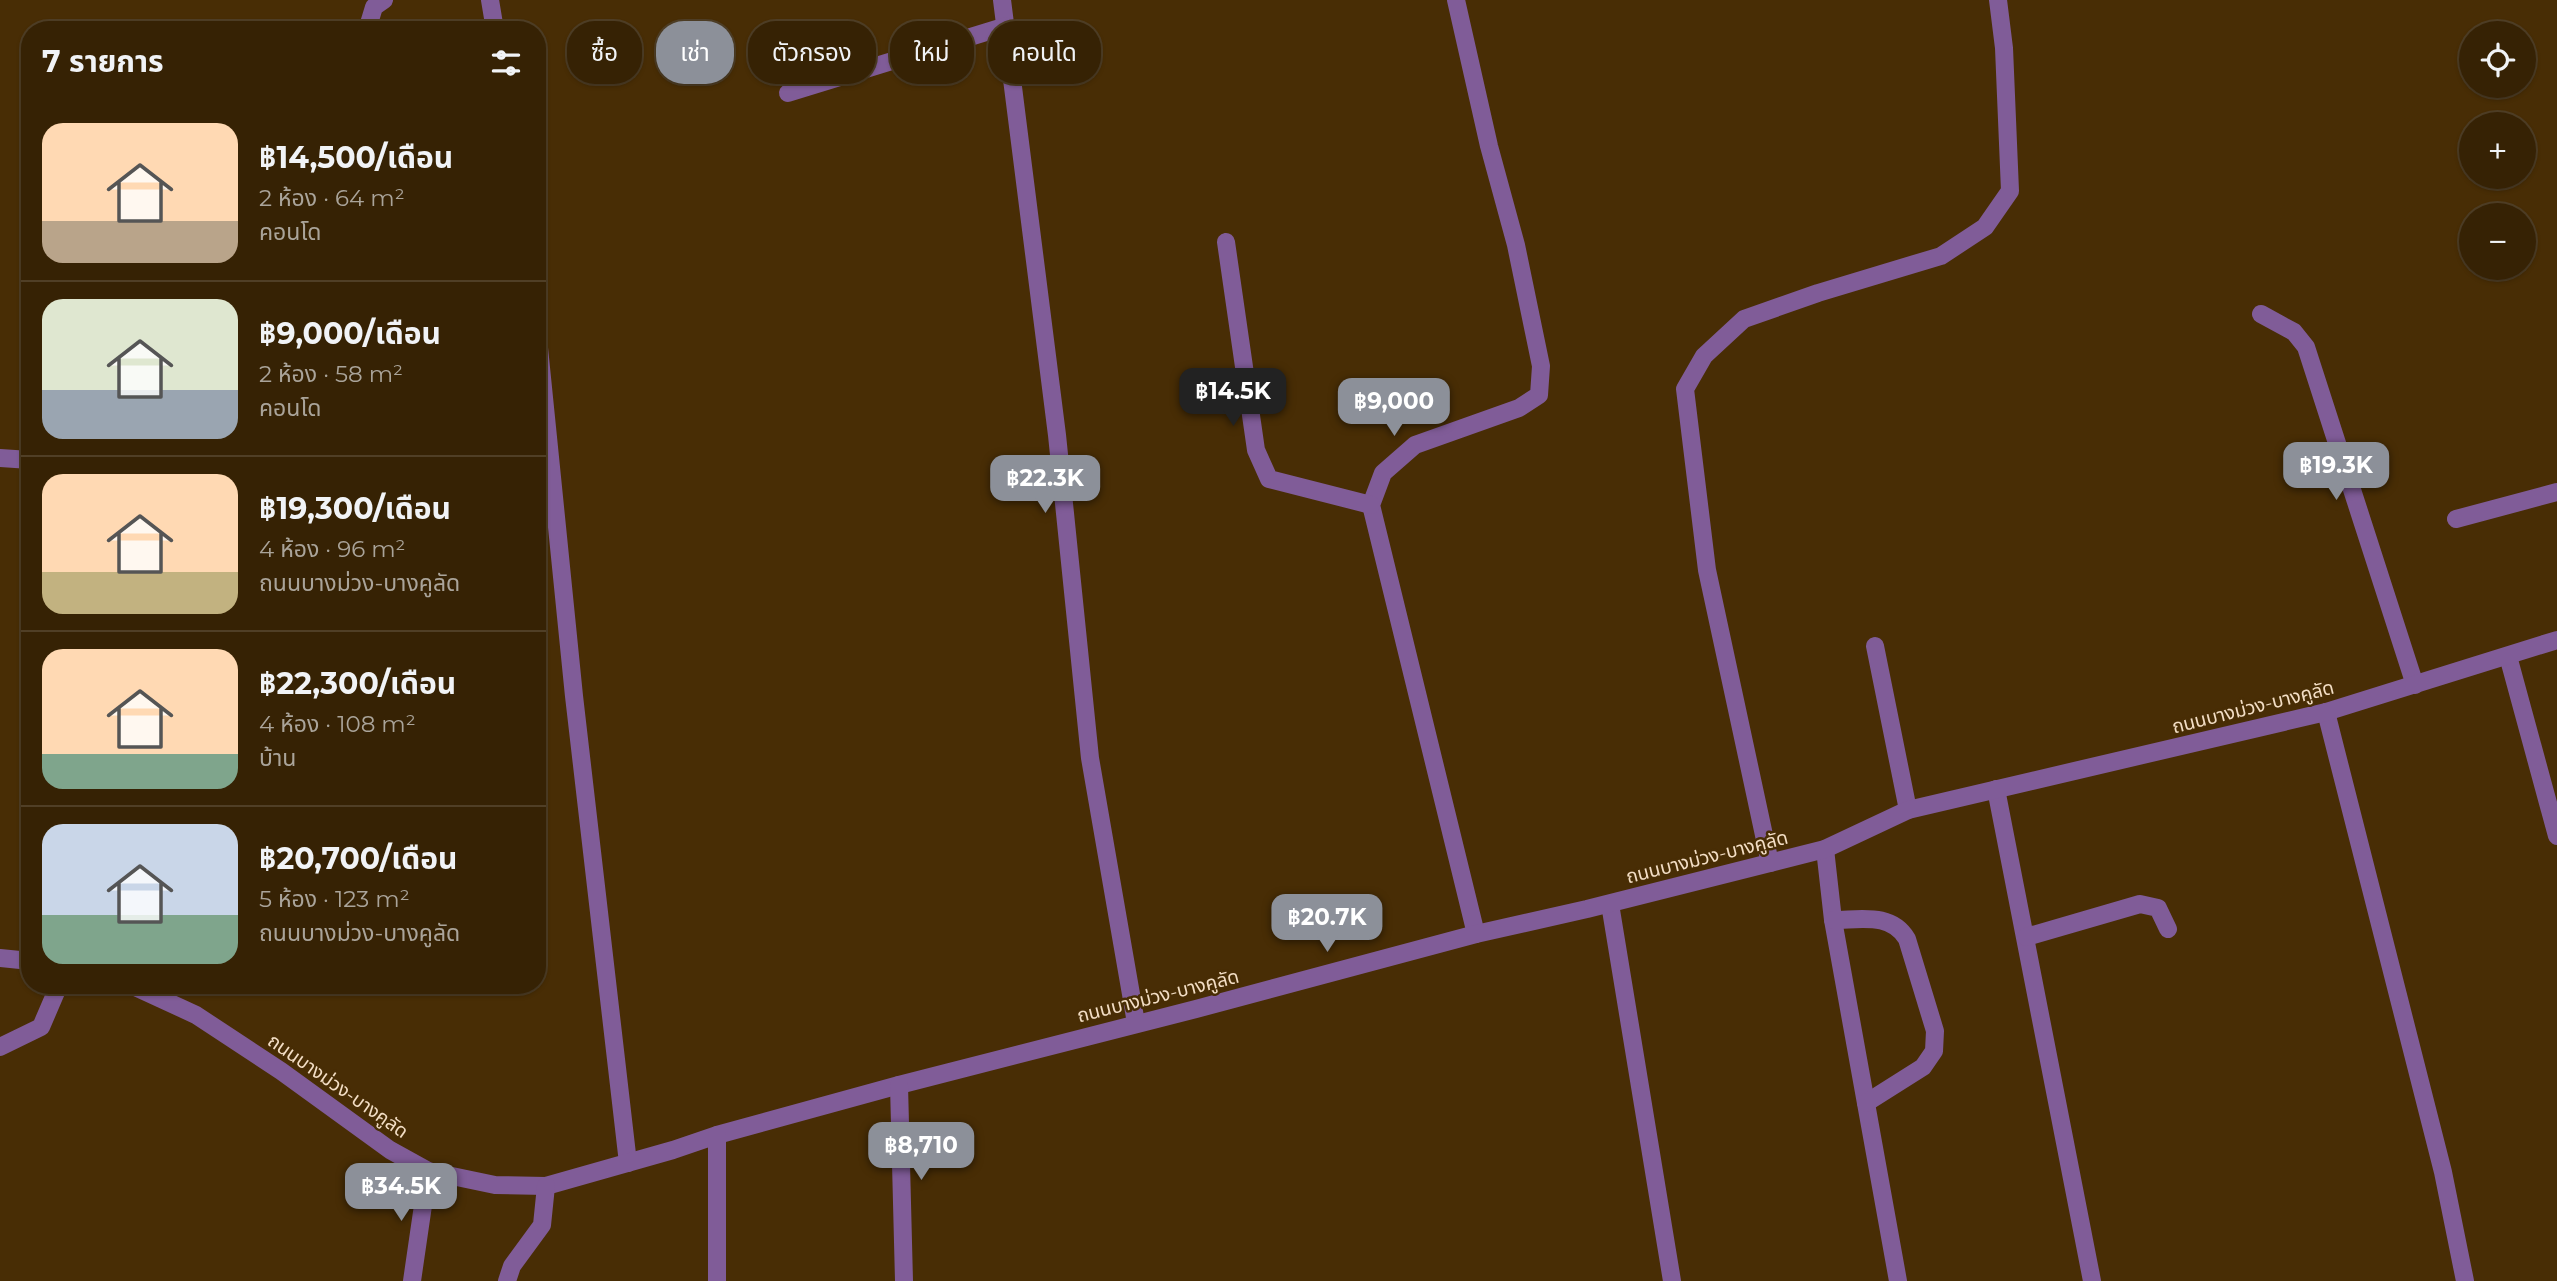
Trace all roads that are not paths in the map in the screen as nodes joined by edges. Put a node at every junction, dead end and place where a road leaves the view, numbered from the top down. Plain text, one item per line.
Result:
1 (384, 0) edge
2 (490, 0) edge
3 (1002, 0) edge
4 (1456, 0) edge
5 (1998, 0) edge
6 (370, 21) edge
7 (494, 21) edge
8 (1005, 21) edge
9 (988, 32) edge
10 (1013, 84) edge
11 (788, 93) dead end
12 (1226, 242) dead end
13 (2261, 314) dead end
14 (546, 417) edge
15 (0, 458) edge
16 (21, 459) edge
17 (2557, 492) edge
18 (1371, 505) junction
19 (2456, 519) dead end
20 (2557, 640) edge
21 (1875, 646) dead end
22 (2508, 656) junction
23 (2415, 685) junction
24 (2326, 712) junction
25 (1997, 789) junction
26 (1908, 810) junction
27 (2557, 836) edge
28 (1825, 849) junction
29 (1770, 863) junction
30 (1609, 904) junction
31 (1833, 920) junction
32 (2168, 929) dead end
33 (1476, 934) junction
34 (2026, 937) junction
35 (0, 958) edge
36 (21, 960) edge
37 (55, 994) edge
38 (150, 994) edge
39 (1136, 1023) junction
40 (0, 1047) edge
41 (899, 1085) junction
42 (1866, 1102) junction
43 (717, 1135) junction
44 (628, 1163) junction
45 (428, 1171) junction
46 (546, 1186) junction
47 (412, 1281) edge
48 (507, 1281) edge
49 (717, 1281) edge
50 (904, 1281) edge
51 (1671, 1281) edge
52 (1898, 1281) edge
53 (2092, 1281) edge
54 (2465, 1281) edge

1 - 6 street
2 - 7 street
3 - 8 street
4 - 18 street
5 - 29 street
9 - 11 street
10 - 39 street
12 - 18 street
13 - 23 street
14 - 44 street
15 - 16 street
17 - 19 street
18 - 33 street
20 - 22 street, ถนนบางม่วง-บางคูลัด
21 - 26 street
22 - 23 street, ถนนบางม่วง-บางคูลัด
22 - 27 street
23 - 24 street, ถนนบางม่วง-บางคูลัด
24 - 25 street, ถนนบางม่วง-บางคูลัด
24 - 54 street
25 - 26 street, ถนนบางม่วง-บางคูลัด
25 - 34 street
26 - 28 street, ถนนบางม่วง-บางคูลัด
28 - 29 street, ถนนบางม่วง-บางคูลัด
28 - 31 street
29 - 30 street, ถนนบางม่วง-บางคูลัด
30 - 33 street, ถนนบางม่วง-บางคูลัด
30 - 51 street
31 - 42 street
31 - 42 street
32 - 34 street
33 - 39 street, ถนนบางม่วง-บางคูลัด
34 - 53 street
35 - 36 street
37 - 40 street
38 - 45 street, ถนนบางม่วง-บางคูลัด
39 - 41 street, ถนนบางม่วง-บางคูลัด
41 - 43 street, ถนนบางม่วง-บางคูลัด
41 - 50 street
42 - 52 street
43 - 44 street, ถนนบางม่วง-บางคูลัด
43 - 49 street
44 - 46 street, ถนนบางม่วง-บางคูลัด
45 - 46 street, ถนนบางม่วง-บางคูลัด
45 - 47 street
46 - 48 street

